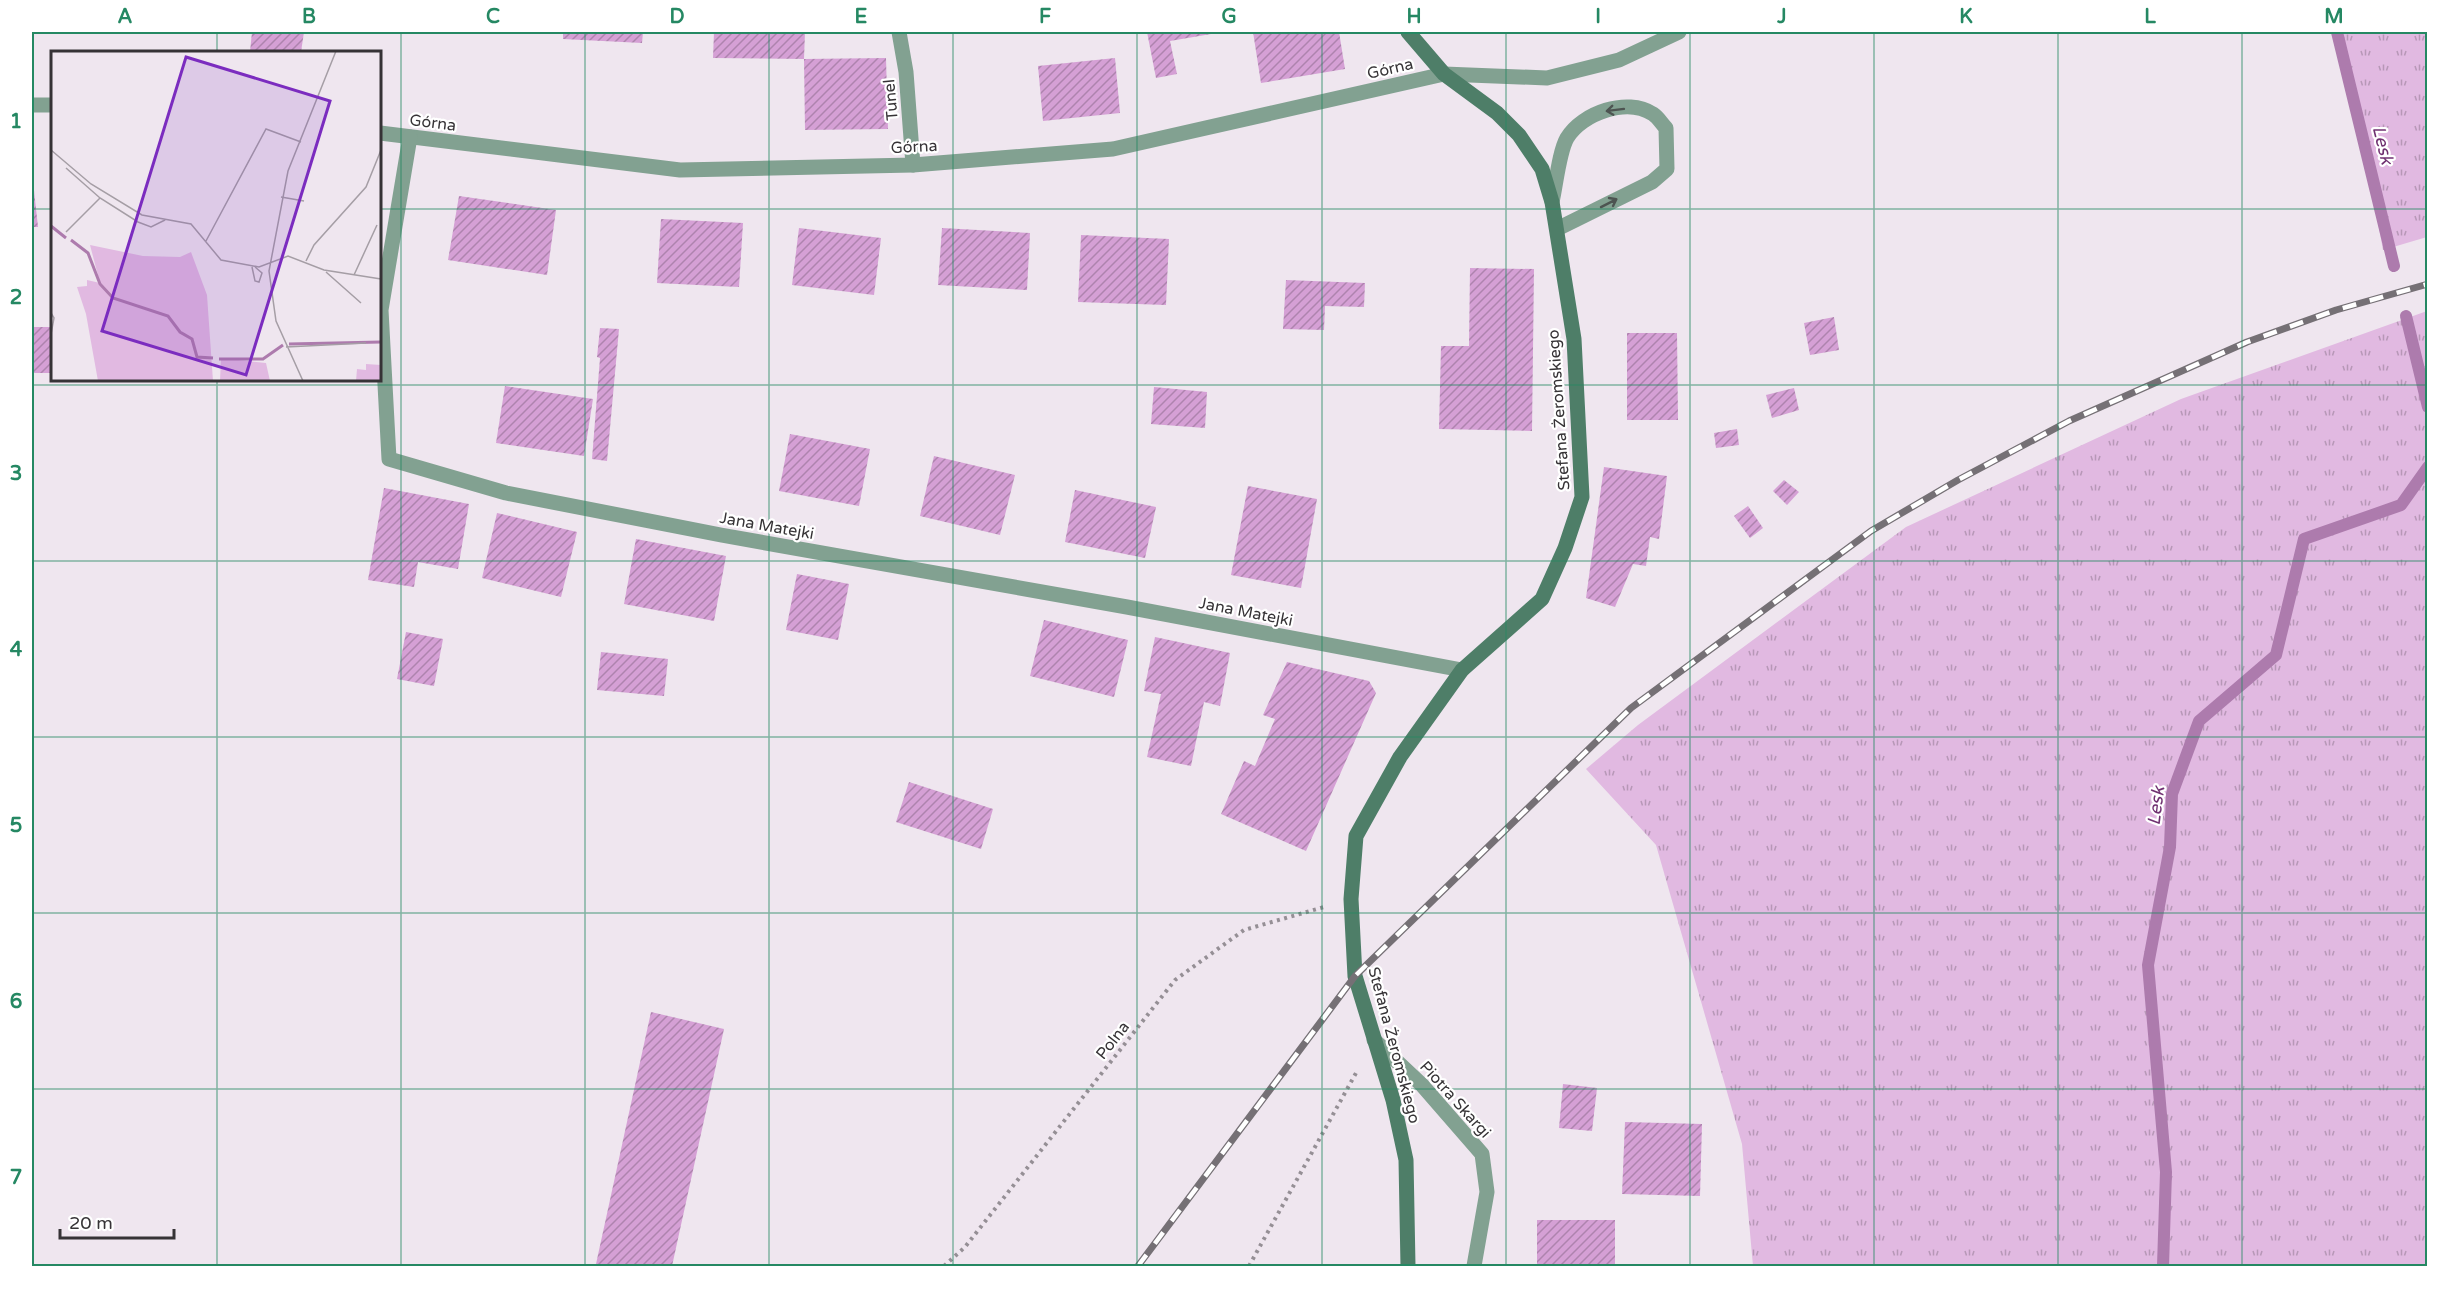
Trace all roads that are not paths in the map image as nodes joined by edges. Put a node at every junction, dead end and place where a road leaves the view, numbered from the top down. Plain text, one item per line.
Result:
1 (899, 32) edge
2 (1408, 32) edge
3 (1679, 32) edge
4 (1444, 74) junction
5 (32, 105) edge
6 (51, 105) edge
7 (381, 133) edge
8 (410, 137) junction
9 (913, 165) junction
10 (1552, 202) junction
11 (1557, 229) junction
12 (1462, 670) junction
13 (1374, 1040) junction
14 (1408, 1266) edge
15 (1474, 1266) edge

1 - 9 street, Tunel
2 - 4 street, Stefana Żeromskiego
3 - 4 street, Górna
4 - 9 street, Górna
4 - 10 street, Stefana Żeromskiego
5 - 6 street
7 - 8 street, Górna
8 - 9 street, Górna
8 - 12 street, Jana Matejki
10 - 11 street, Stefana Żeromskiego
11 -> 10 street
11 - 12 street, Stefana Żeromskiego
12 - 13 street, Stefana Żeromskiego
13 - 14 street, Stefana Żeromskiego
13 - 15 street, Piotra Skargi

